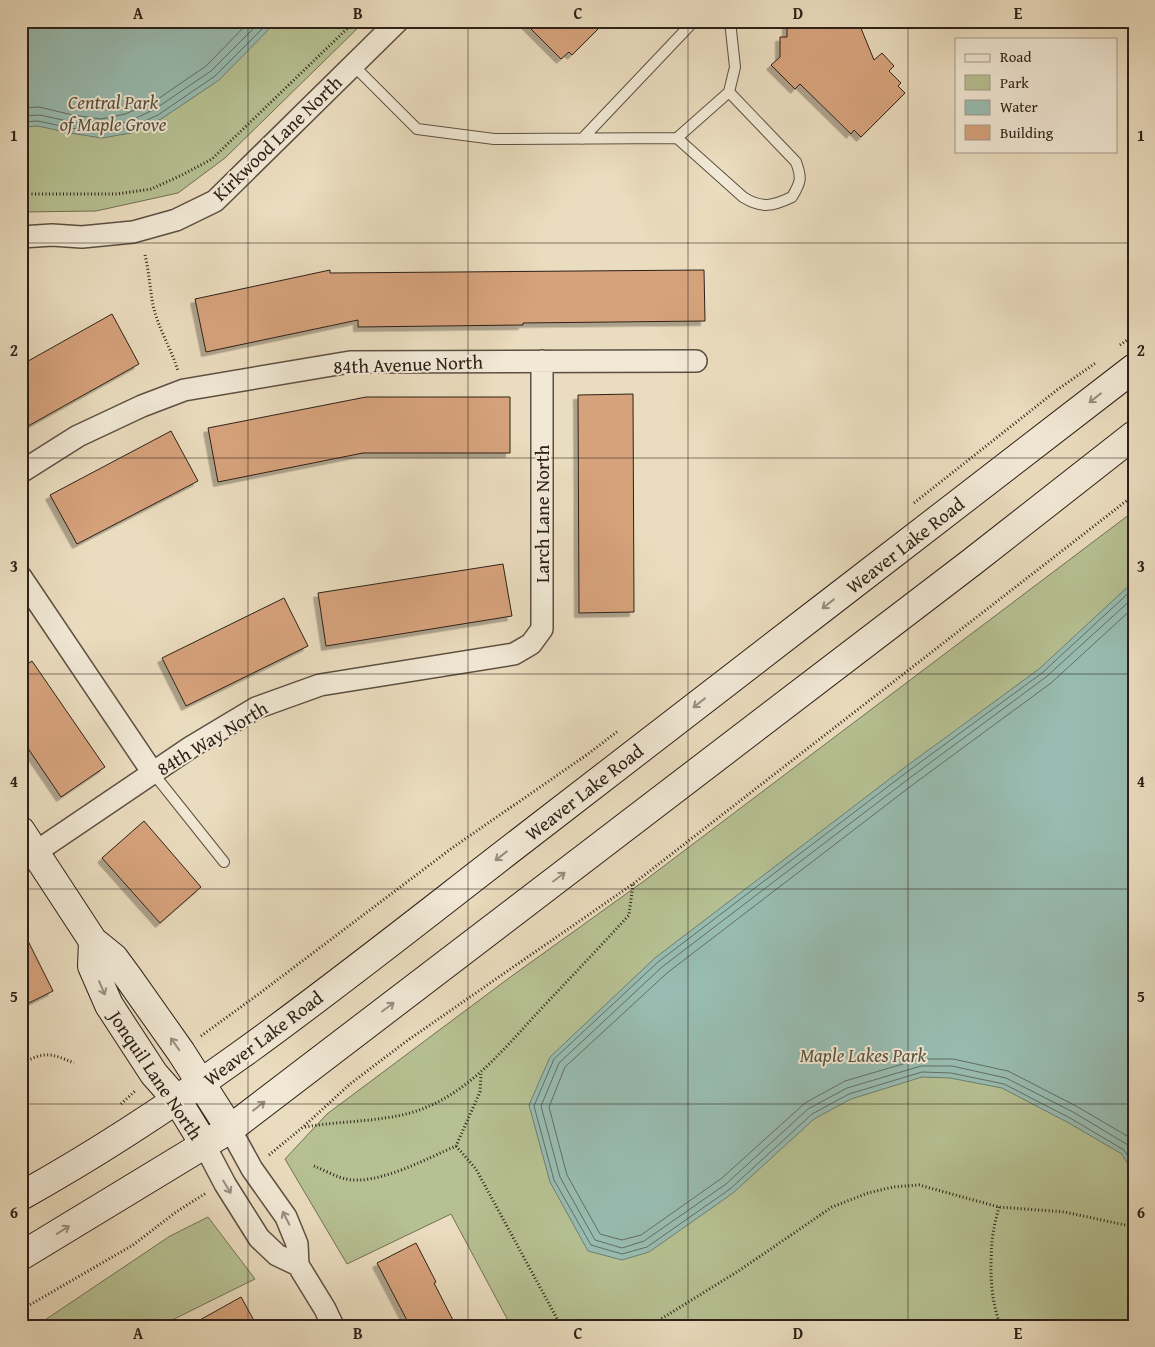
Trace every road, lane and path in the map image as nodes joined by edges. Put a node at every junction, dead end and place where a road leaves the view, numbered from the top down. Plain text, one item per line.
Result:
1 (355, 21) edge
2 (398, 21) edge
3 (694, 21) edge
4 (730, 21) edge
5 (354, 65) junction
6 (729, 92) junction
7 (677, 138) junction
8 (582, 139) junction
9 (21, 194) edge
10 (21, 237) edge
11 (145, 255) dead end
12 (1134, 335) edge
13 (1118, 346) dead end
14 (1103, 357) dead end
15 (542, 361) junction
16 (696, 361) dead end
17 (1134, 368) edge
18 (184, 390) junction
19 (1134, 435) edge
20 (21, 472) edge
21 (1134, 495) edge
22 (913, 504) dead end
23 (21, 577) edge
24 (514, 654) joint
25 (619, 730) dead end
26 (152, 773) junction
27 (26, 849) edge
28 (224, 862) dead end
29 (633, 884) junction
30 (93, 941) junction
31 (203, 1034) dead end
32 (74, 1063) dead end
33 (21, 1064) edge
34 (481, 1073) junction
35 (201, 1084) junction
36 (178, 1100) junction
37 (303, 1127) junction
38 (230, 1129) junction
39 (204, 1144) junction
40 (456, 1146) junction
41 (265, 1159) dead end
42 (314, 1166) dead end
43 (210, 1190) dead end
44 (21, 1196) edge
45 (999, 1207) junction
46 (1134, 1227) edge
47 (21, 1256) edge
48 (298, 1265) junction
49 (21, 1310) edge
50 (334, 1326) edge
51 (561, 1326) edge
52 (654, 1326) edge
53 (1001, 1326) edge

1 - 9 path
2 - 5 street, Kirkwood Lane North
3 - 8 lane
4 - 6 lane
5 - 8 lane
5 - 10 street, Kirkwood Lane North
6 - 7 lane
6 - 7 lane
7 - 8 lane
11 - 18 path
12 - 13 path
14 - 22 path
15 - 16 street, 84th Avenue North
15 - 18 street, 84th Avenue North
15 - 24 street, Larch Lane North
17 -> 35 main road, Weaver Lake Road
18 - 20 street, 84th Avenue North
38 -> 19 main road
21 - 29 path
23 - 26 street
24 - 26 street, 84th Way North
25 - 31 path
26 - 27 street, 84th Way North
26 - 28 lane
27 - 30 main road, Jonquil Lane North
29 - 34 path
29 - 37 path
35 -> 30 main road, Jonquil Lane North
30 -> 36 main road, Jonquil Lane North
32 - 33 path
34 - 37 path
34 - 40 path
35 - 36 main road, Weaver Lake Road
35 - 38 main road, Jonquil Lane North
36 - 39 main road, Jonquil Lane North
36 - 44 main road, Weaver Lake Road
37 - 41 path
38 - 39 main road
48 -> 38 street, Jonquil Lane North
47 -> 39 main road
39 -> 48 street, Jonquil Lane North
40 - 42 path
40 - 51 path
43 - 49 path
45 - 46 path
45 - 52 path
45 - 53 path
48 - 50 street, Jonquil Lane North

